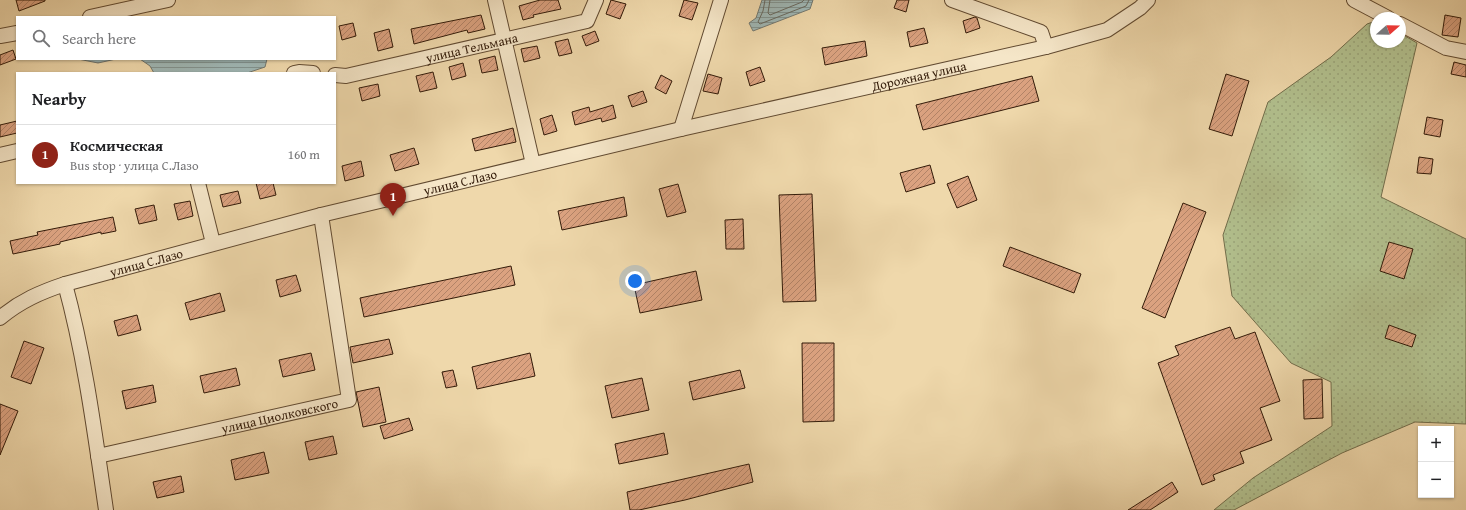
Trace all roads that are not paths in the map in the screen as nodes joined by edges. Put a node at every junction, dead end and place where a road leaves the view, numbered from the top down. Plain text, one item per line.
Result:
1 (168, 0) edge
2 (495, 0) edge
3 (596, 0) edge
4 (721, 0) edge
5 (952, 0) edge
6 (1148, 0) edge
7 (1354, 0) edge
8 (154, 2) edge
9 (1377, 12) edge
10 (94, 16) edge
11 (1406, 27) edge
12 (16, 33) edge
13 (0, 36) edge
14 (505, 40) junction
15 (1046, 47) junction
16 (1466, 52) edge
17 (336, 75) edge
18 (681, 129) junction
19 (16, 151) edge
20 (0, 155) edge
21 (533, 164) junction
22 (198, 184) edge
23 (321, 215) junction
24 (214, 243) junction
25 (65, 284) junction
26 (0, 318) edge
27 (98, 456) junction
28 (106, 510) edge

1 - 8 street
2 - 14 street
3 - 14 street, улица Тельмана
4 - 18 street
5 - 15 street
6 - 15 street, Дорожная улица
7 - 9 street
8 - 10 street
11 - 16 street
12 - 13 street
14 - 17 street, улица Тельмана
14 - 21 street
15 - 18 street, Дорожная улица
18 - 21 street, улица С.Лазо
19 - 20 street
21 - 23 street, улица С.Лазо
22 - 24 street
23 - 24 street, улица С.Лазо
23 - 27 street, улица Циолковского
24 - 25 street, улица С.Лазо
25 - 26 street, улица С.Лазо
25 - 27 street
27 - 28 street

